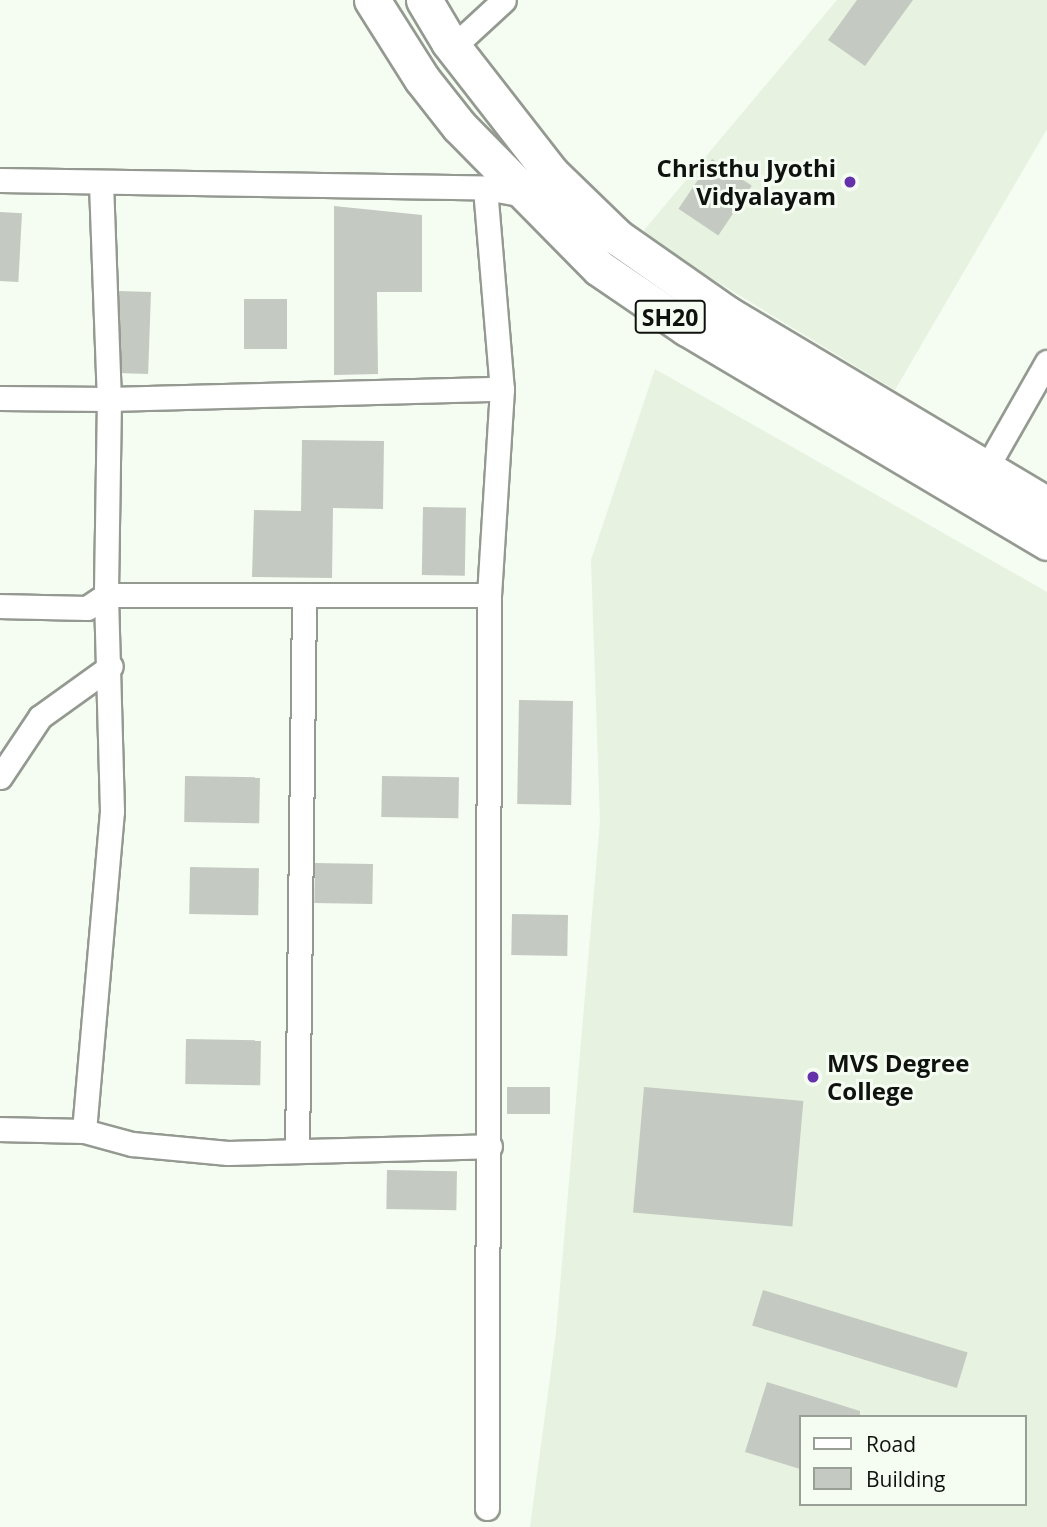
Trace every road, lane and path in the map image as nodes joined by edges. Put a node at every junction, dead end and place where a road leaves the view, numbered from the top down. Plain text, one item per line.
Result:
1 (372, 0) edge
2 (424, 0) edge
3 (504, 0) edge
4 (453, 47) junction
5 (0, 180) edge
6 (101, 183) junction
7 (485, 188) junction
8 (525, 195) junction
9 (1047, 362) edge
10 (502, 388) junction
11 (0, 398) edge
12 (109, 399) junction
13 (978, 482) junction
14 (1047, 505) edge
15 (1047, 542) edge
16 (106, 595) junction
17 (489, 595) junction
18 (304, 598) junction
19 (0, 606) edge
20 (111, 666) junction
21 (0, 777) edge
22 (0, 1129) edge
23 (84, 1131) junction
24 (490, 1146) junction
25 (297, 1151) junction
26 (487, 1508) dead end

1 - 8 main road, SH20
2 - 4 main road, SH20
3 - 4 street
4 - 13 main road, SH20
5 - 6 street
6 - 7 street
6 - 12 street
7 - 8 street
7 - 10 street
8 - 13 main road, SH20
9 - 13 street
10 - 12 street
10 - 17 street
11 - 12 street
12 - 16 street
13 - 14 main road, SH20
13 - 15 main road, SH20
16 - 18 street
16 - 19 street
16 - 20 street
17 - 18 street
17 - 24 street
18 - 25 street
20 - 21 street
20 - 23 street
22 - 23 street
23 - 25 street
24 - 25 street
24 - 26 street

